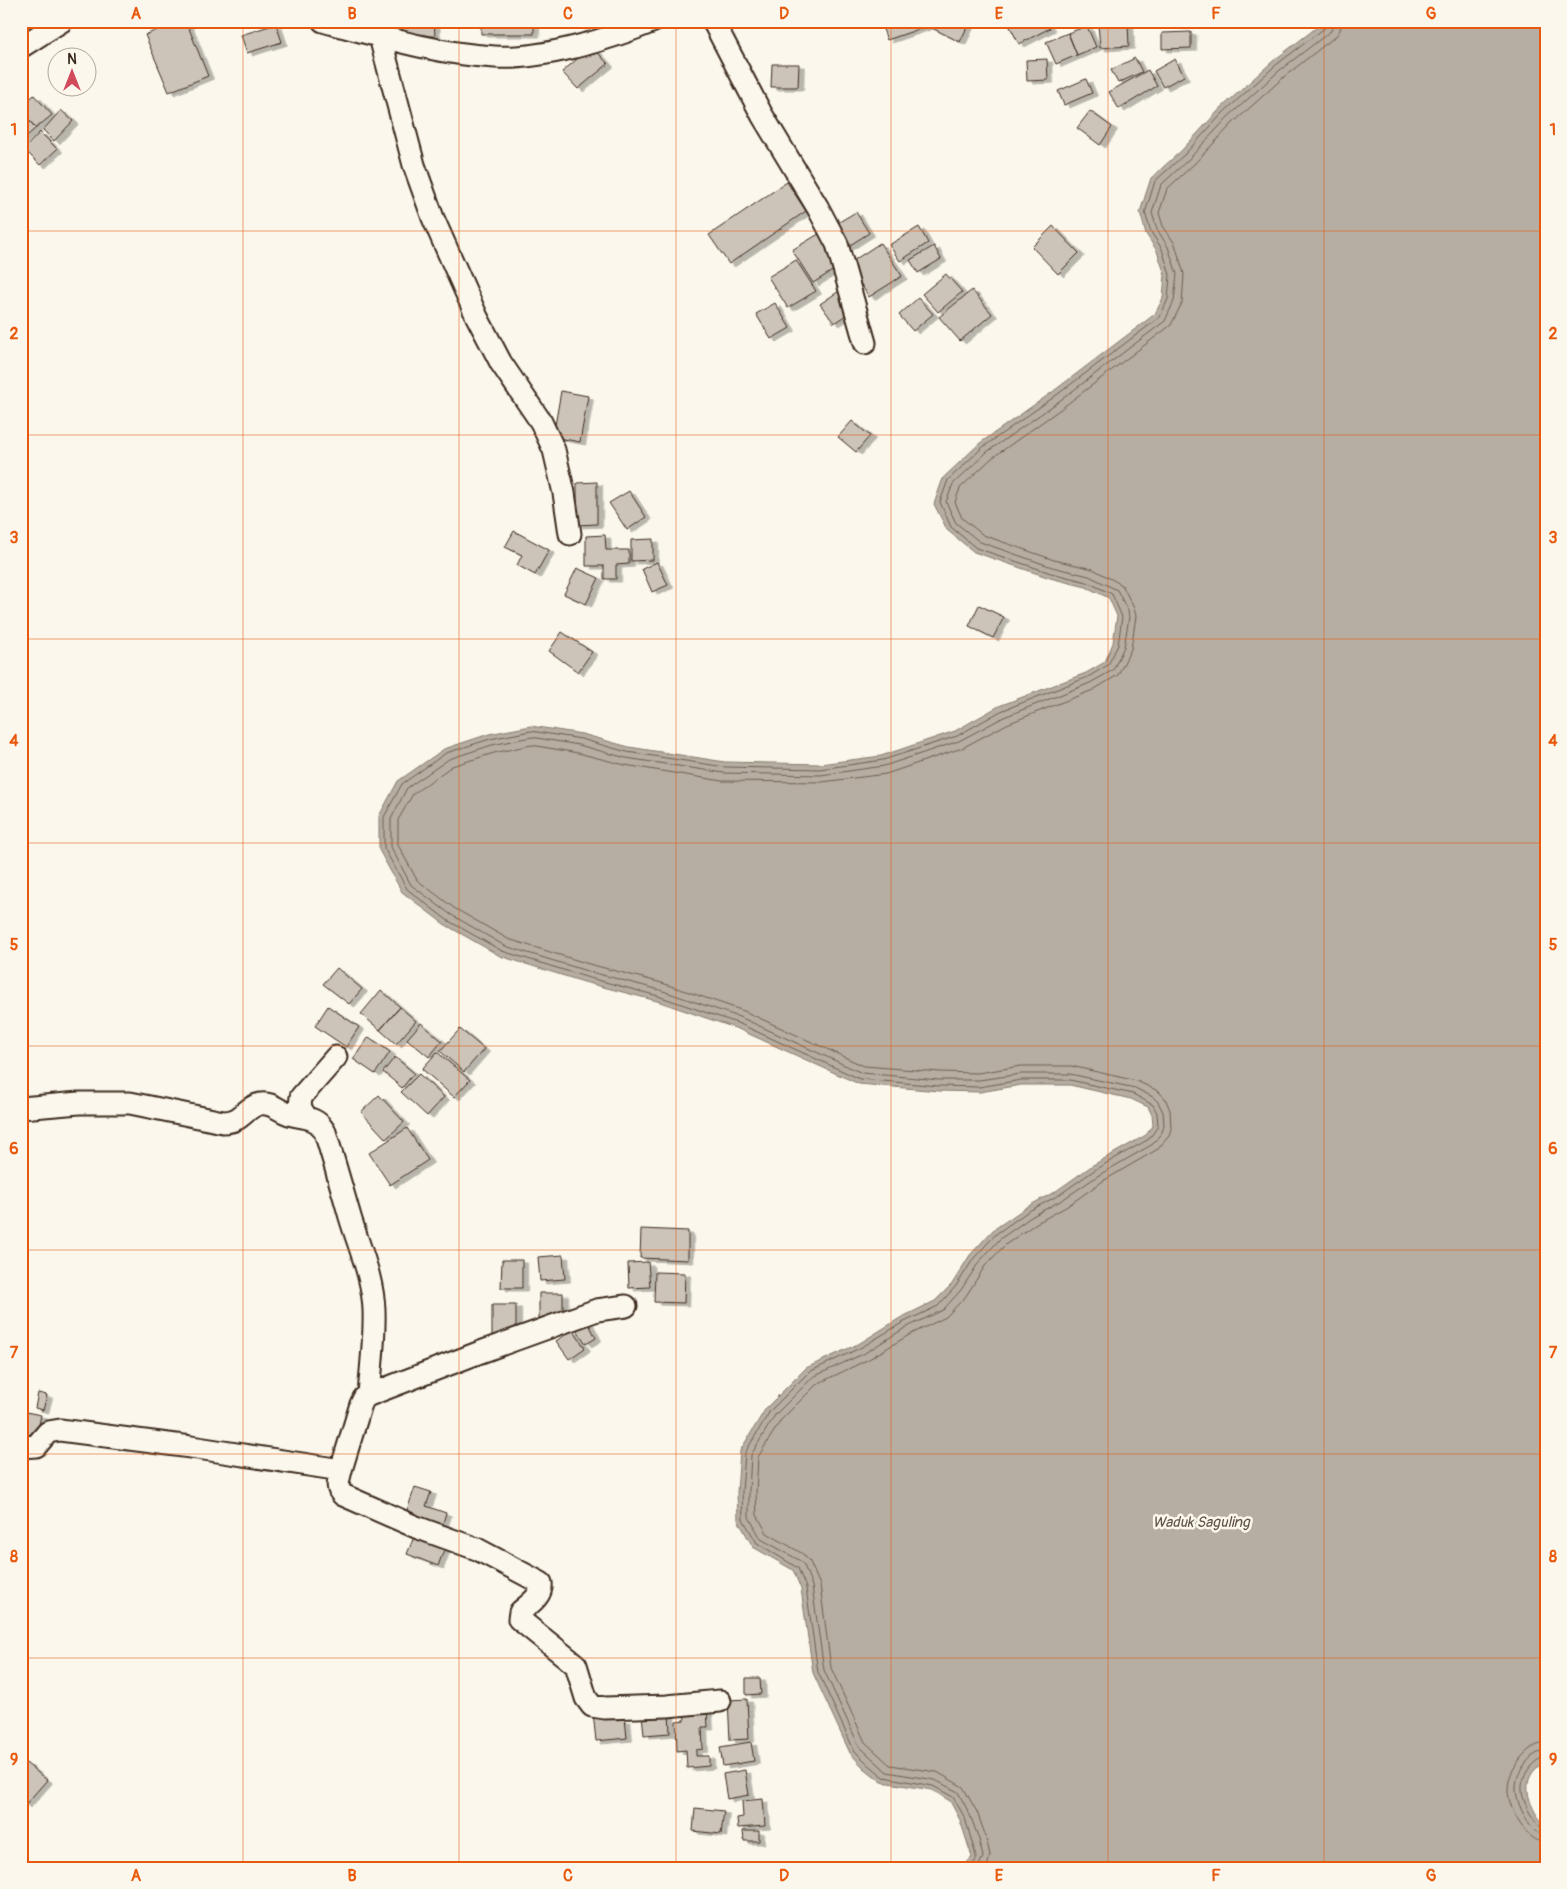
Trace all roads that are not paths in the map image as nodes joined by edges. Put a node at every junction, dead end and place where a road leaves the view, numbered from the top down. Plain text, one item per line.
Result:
1 (62, 21) edge
2 (323, 21) edge
3 (654, 21) edge
4 (713, 21) edge
5 (380, 37) junction
6 (21, 47) edge
7 (865, 343) dead end
8 (570, 534) dead end
9 (336, 1057) dead end
10 (21, 1108) edge
11 (306, 1117) junction
12 (626, 1306) dead end
13 (369, 1395) junction
14 (21, 1447) edge
15 (341, 1470) junction
16 (720, 1701) dead end

1 - 6 street
2 - 5 street
3 - 5 street
4 - 7 street
5 - 8 street
9 - 11 street
10 - 11 street
11 - 13 street
12 - 13 street
13 - 15 street
14 - 15 street
15 - 16 street

